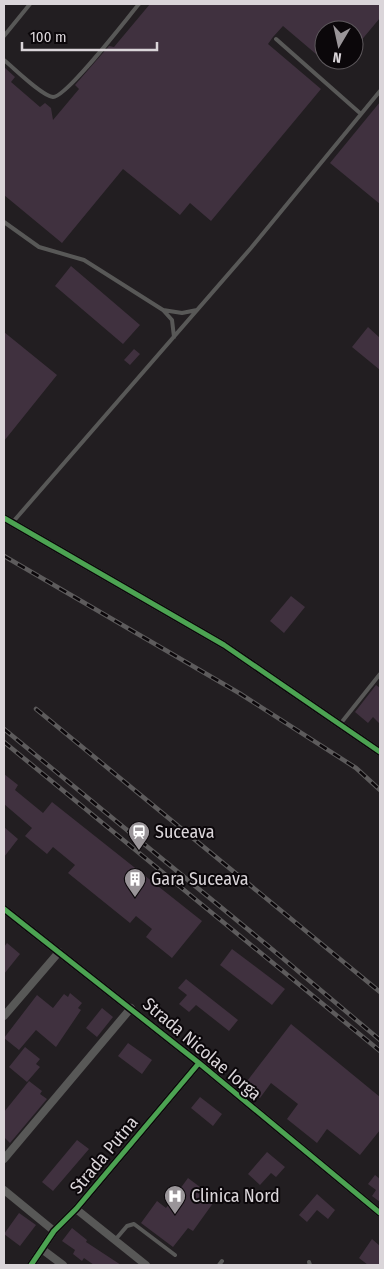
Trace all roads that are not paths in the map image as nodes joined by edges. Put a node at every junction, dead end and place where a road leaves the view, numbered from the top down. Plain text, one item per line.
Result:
1 (30, 4) edge
2 (139, 4) edge
3 (4, 36) edge
4 (276, 39) dead end
5 (4, 60) edge
6 (380, 91) edge
7 (361, 114) junction
8 (4, 222) edge
9 (163, 310) junction
10 (197, 310) junction
11 (174, 337) junction
12 (4, 518) edge
13 (12, 523) junction
14 (380, 674) edge
15 (341, 723) junction
16 (380, 752) edge
17 (4, 909) edge
18 (59, 952) junction
19 (131, 1008) junction
20 (5, 1014) edge
21 (200, 1063) junction
22 (4, 1159) edge
23 (4, 1190) edge
24 (76, 1209) junction
25 (380, 1213) edge
26 (54, 1231) junction
27 (114, 1240) junction
28 (43, 1250) junction
29 (176, 1256) dead end
30 (222, 1261) dead end
31 (31, 1265) edge
32 (63, 1265) edge
33 (146, 1265) edge
34 (219, 1265) edge

1 - 3 lane
2 - 5 lane
4 - 7 lane
6 - 7 lane
7 - 10 lane
8 - 9 lane
9 - 10 lane
9 - 11 lane
10 - 11 lane
11 - 13 lane
12 - 13 street
13 - 15 street
14 - 15 lane
15 - 16 street
17 - 18 street, Strada Nicolae Iorga
18 - 19 street, Strada Nicolae Iorga
18 - 20 street
19 - 21 street, Strada Nicolae Iorga
19 - 22 street
21 - 24 street, Strada Putna
21 - 25 street, Strada Nicolae Iorga
23 - 26 street
24 - 26 street, Strada Putna
24 - 27 street
26 - 28 street, Strada Putna
27 - 29 lane
27 - 33 street
28 - 31 street, Strada Putna
28 - 32 street
30 - 34 lane

